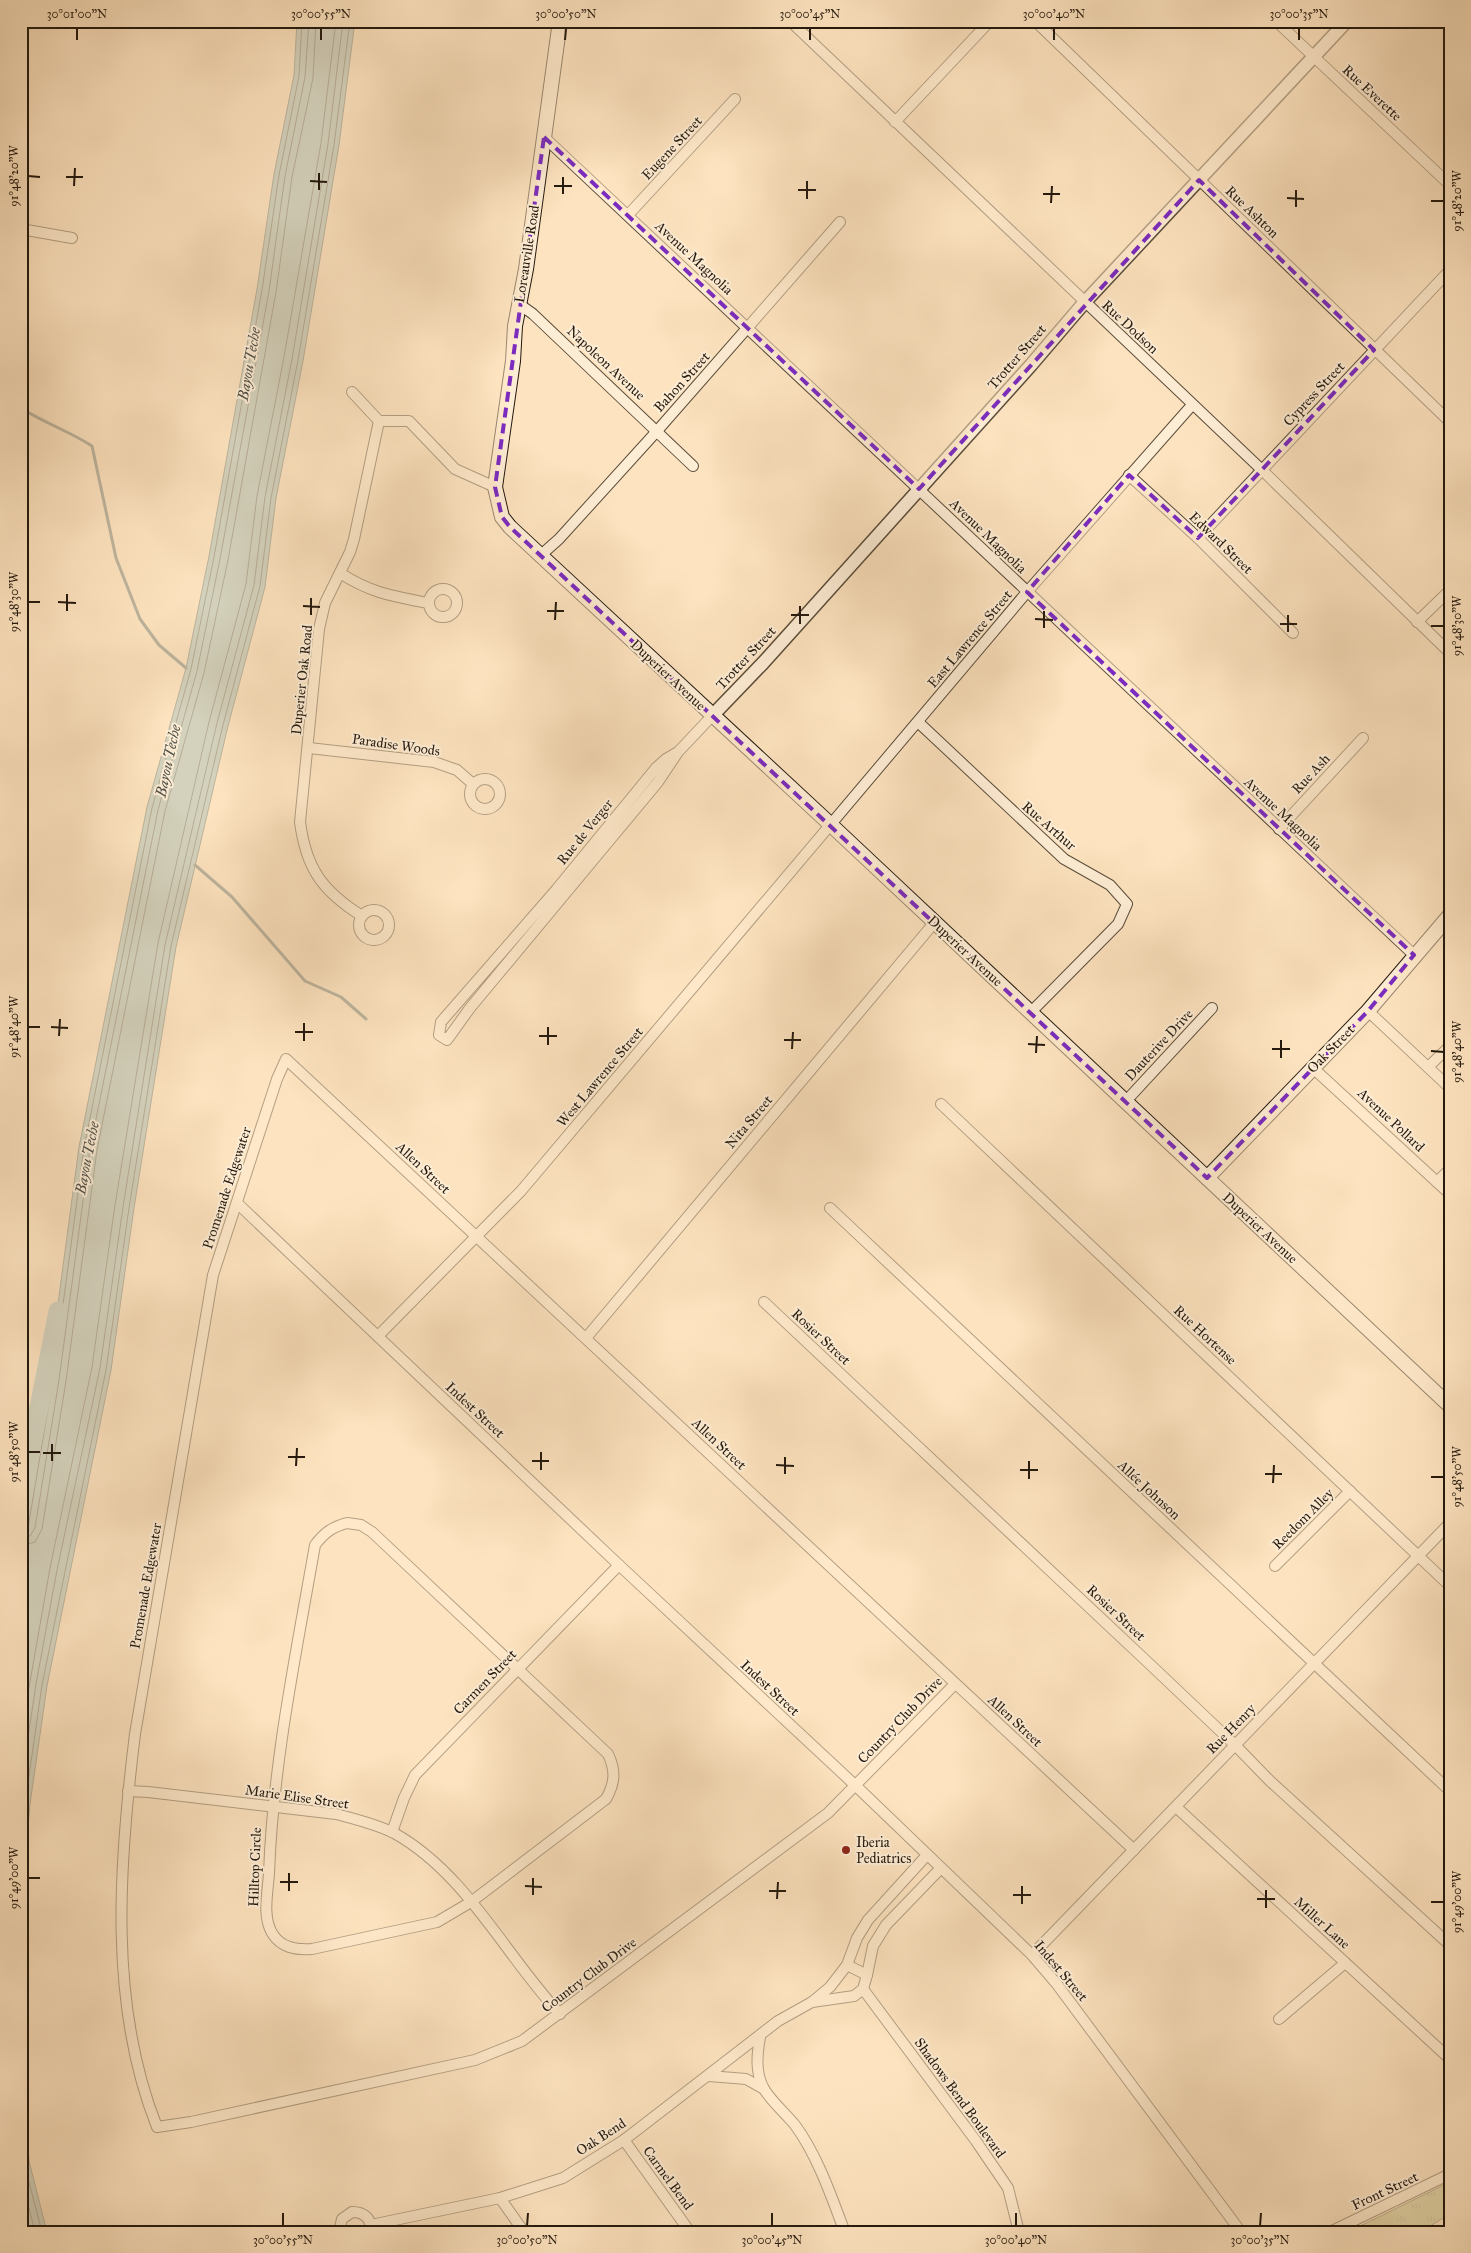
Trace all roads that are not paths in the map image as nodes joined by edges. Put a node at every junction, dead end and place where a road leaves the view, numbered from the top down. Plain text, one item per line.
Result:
1 (560, 21) edge
2 (790, 21) edge
3 (990, 21) edge
4 (1035, 21) edge
5 (1276, 21) edge
6 (1348, 21) edge
7 (1313, 57) junction
8 (736, 99) dead end
9 (896, 122) junction
10 (544, 137) junction
11 (1199, 180) junction
12 (1450, 185) edge
13 (628, 215) junction
14 (840, 222) dead end
15 (21, 229) edge
16 (72, 238) dead end
17 (1450, 270) edge
18 (1084, 302) junction
19 (519, 304) junction
20 (748, 328) junction
21 (1374, 350) junction
22 (352, 392) dead end
23 (1192, 405) junction
24 (379, 422) junction
25 (1450, 422) edge
26 (657, 431) junction
27 (694, 466) dead end
28 (1262, 470) junction
29 (1129, 475) junction
30 (494, 487) junction
31 (919, 489) junction
32 (1198, 538) junction
33 (541, 555) junction
34 (340, 573) junction
35 (1450, 590) edge
36 (1027, 592) junction
37 (428, 602) dead end
38 (1417, 622) junction
39 (1293, 633) dead end
40 (1450, 653) edge
41 (712, 716) junction
42 (918, 722) junction
43 (1363, 738) dead end
44 (309, 748) junction
45 (473, 784) dead end
46 (830, 824) junction
47 (1279, 829) junction
48 (560, 893) junction
49 (1450, 915) edge
50 (362, 916) dead end
51 (934, 923) junction
52 (1414, 956) junction
53 (478, 981) junction
54 (487, 988) junction
55 (1212, 1008) dead end
56 (1368, 1011) junction
57 (1031, 1012) junction
58 (1450, 1046) edge
59 (286, 1059) joint
60 (1428, 1067) junction
61 (1313, 1068) junction
62 (1450, 1088) edge
63 (1126, 1101) junction
64 (941, 1104) dead end
65 (1450, 1169) edge
66 (1207, 1178) junction
67 (1437, 1182) junction
68 (1450, 1194) edge
69 (237, 1204) junction
70 (830, 1208) dead end
71 (476, 1237) junction
72 (764, 1302) dead end
73 (378, 1336) junction
74 (586, 1338) junction
75 (1450, 1406) edge
76 (1350, 1491) junction
77 (1450, 1523) edge
78 (1418, 1556) junction
79 (619, 1565) junction
80 (1275, 1566) dead end
81 (1450, 1586) edge
82 (1313, 1664) junction
83 (516, 1669) junction
84 (956, 1684) junction
85 (1235, 1745) junction
86 (856, 1786) junction
87 (1450, 1791) edge
88 (128, 1792) junction
89 (273, 1806) junction
90 (1176, 1807) junction
91 (392, 1832) junction
92 (1134, 1850) junction
93 (927, 1855) junction
94 (941, 1868) junction
95 (471, 1902) junction
96 (1450, 1945) edge
97 (1032, 1955) junction
98 (1345, 1963) junction
99 (847, 1965) junction
100 (867, 1975) junction
101 (863, 1989) junction
102 (812, 2002) junction
103 (560, 2014) junction
104 (1279, 2020) dead end
105 (760, 2037) junction
106 (1450, 2059) edge
107 (709, 2076) junction
108 (764, 2089) junction
109 (157, 2127) joint
110 (624, 2140) junction
111 (1450, 2174) edge
112 (500, 2198) junction
113 (371, 2228) edge
114 (844, 2230) dead end
115 (339, 2232) edge
116 (524, 2232) edge
117 (690, 2232) edge
118 (1019, 2232) edge
119 (1241, 2232) edge
120 (1330, 2232) edge

1 - 10 main road, Loreauville Road
2 - 9 street, Rue Dodson
3 - 9 street
4 - 11 street, Rue Ashton
5 - 7 street, Rue Everette
6 - 7 street, Trotter Street
7 - 11 street, Trotter Street
7 - 12 street, Rue Everette
8 - 13 street, Eugene Street
9 - 18 street, Rue Dodson
10 - 13 street, Avenue Magnolia
10 - 19 main road, Loreauville Road
11 - 18 street, Trotter Street
11 - 21 street, Rue Ashton
13 - 20 street, Avenue Magnolia
14 - 20 street, Bahon Street
15 - 16 street
17 - 21 street, Cypress Street
18 - 23 street, Rue Dodson
18 - 31 street, Trotter Street
19 - 26 street, Napoleon Avenue
19 - 30 main road, Loreauville Road
20 - 26 street, Bahon Street
20 - 31 street, Avenue Magnolia
21 - 25 street, Rue Ashton
21 - 28 street, Cypress Street
22 - 24 street
23 - 28 street, Rue Dodson
23 - 29 street, East Lawrence Street
24 - 30 street
24 - 34 street, Duperier Oak Road
26 - 27 street, Napoleon Avenue
26 - 33 street, Bahon Street
28 - 32 street, Cypress Street
28 - 38 street, Rue Dodson
29 - 32 street, Edward Street
29 - 36 street, East Lawrence Street
30 - 33 main road, Duperier Avenue
31 - 36 street, Avenue Magnolia
31 - 41 street, Trotter Street
32 - 39 street, Edward Street
33 - 41 main road, Duperier Avenue
34 - 37 street
34 - 44 street, Duperier Oak Road
35 - 38 street
36 - 42 street, East Lawrence Street
36 - 47 street, Avenue Magnolia
38 - 40 street, Rue Dodson
41 - 46 main road, Duperier Avenue
41 - 48 street, Rue de Verger
42 - 46 street, East Lawrence Street
42 - 57 street, Rue Arthur
43 - 47 street, Rue Ash
44 - 45 street, Paradise Woods
44 - 50 street, Duperier Oak Road
46 - 51 main road, Duperier Avenue
46 - 71 street, West Lawrence Street
47 - 52 street, Avenue Magnolia
48 - 53 street, Rue de Verger
48 - 54 street, Rue de Verger
49 - 52 main road, Oak Street
51 - 57 main road, Duperier Avenue
51 - 74 street, Nita Street
52 - 56 main road, Oak Street
53 - 54 street
53 - 54 street, Rue de Verger
55 - 63 street, Dauterive Drive
56 - 60 street
56 - 61 main road, Oak Street
57 - 63 main road, Duperier Avenue
58 - 60 street
59 - 69 street, Promenade Edgewater
59 - 71 street, Allen Street
60 - 62 street
61 - 66 main road, Oak Street
61 - 67 street, Avenue Pollard
63 - 66 main road, Duperier Avenue
64 - 76 street, Rue Hortense
65 - 67 street
66 - 75 main road, Duperier Avenue
67 - 68 street, Avenue Pollard
69 - 73 street, Indest Street
69 - 88 street, Promenade Edgewater
70 - 82 street, Allée Johnson
71 - 73 street, West Lawrence Street
71 - 74 street, Allen Street
72 - 85 street, Rosier Street
73 - 79 street, Indest Street
74 - 84 street, Allen Street
76 - 78 street, Rue Hortense
76 - 80 street, Reedom Alley
77 - 78 street, Rue Henry
78 - 81 street, Rue Hortense
78 - 82 street, Rue Henry
79 - 83 street, Carmen Street
79 - 86 street, Indest Street
82 - 85 street, Rue Henry
82 - 87 street, Allée Johnson
83 - 89 street, Hilltop Circle
83 - 91 street, Carmen Street
83 - 95 street, Hilltop Circle
84 - 86 street, Country Club Drive
84 - 92 street, Allen Street
85 - 90 street, Rue Henry
85 - 96 street, Rosier Street
86 - 93 street, Indest Street
86 - 103 street, Country Club Drive
88 - 89 street, Marie Elise Street
88 - 109 street, Promenade Edgewater
89 - 91 street, Marie Elise Street
89 - 95 street, Hilltop Circle
90 - 92 street, Rue Henry
90 - 98 street, Miller Lane
91 - 95 street, Marie Elise Street
92 - 97 street, Rue Henry
93 - 94 street, Indest Street
93 - 99 street, Oak Bend
94 - 97 street, Indest Street
94 - 100 street
95 - 103 street, Marie Elise Street
97 - 119 street, Indest Street
98 - 104 street
98 - 106 street, Miller Lane
99 - 100 street
99 - 102 street, Oak Bend
100 - 101 street
101 - 102 street, Oak Bend
101 - 118 street, Shadows Bend Boulevard
102 - 105 street, Oak Bend
103 - 109 street, Country Club Drive
105 - 107 street, Oak Bend
105 - 108 street
107 - 108 street
107 - 110 street, Oak Bend
108 - 114 street
110 - 112 street, Oak Bend
110 - 117 street, Carmel Bend
111 - 120 street, Front Street
112 - 113 street, Oak Bend
112 - 116 street
113 - 115 street, Oak Bend

